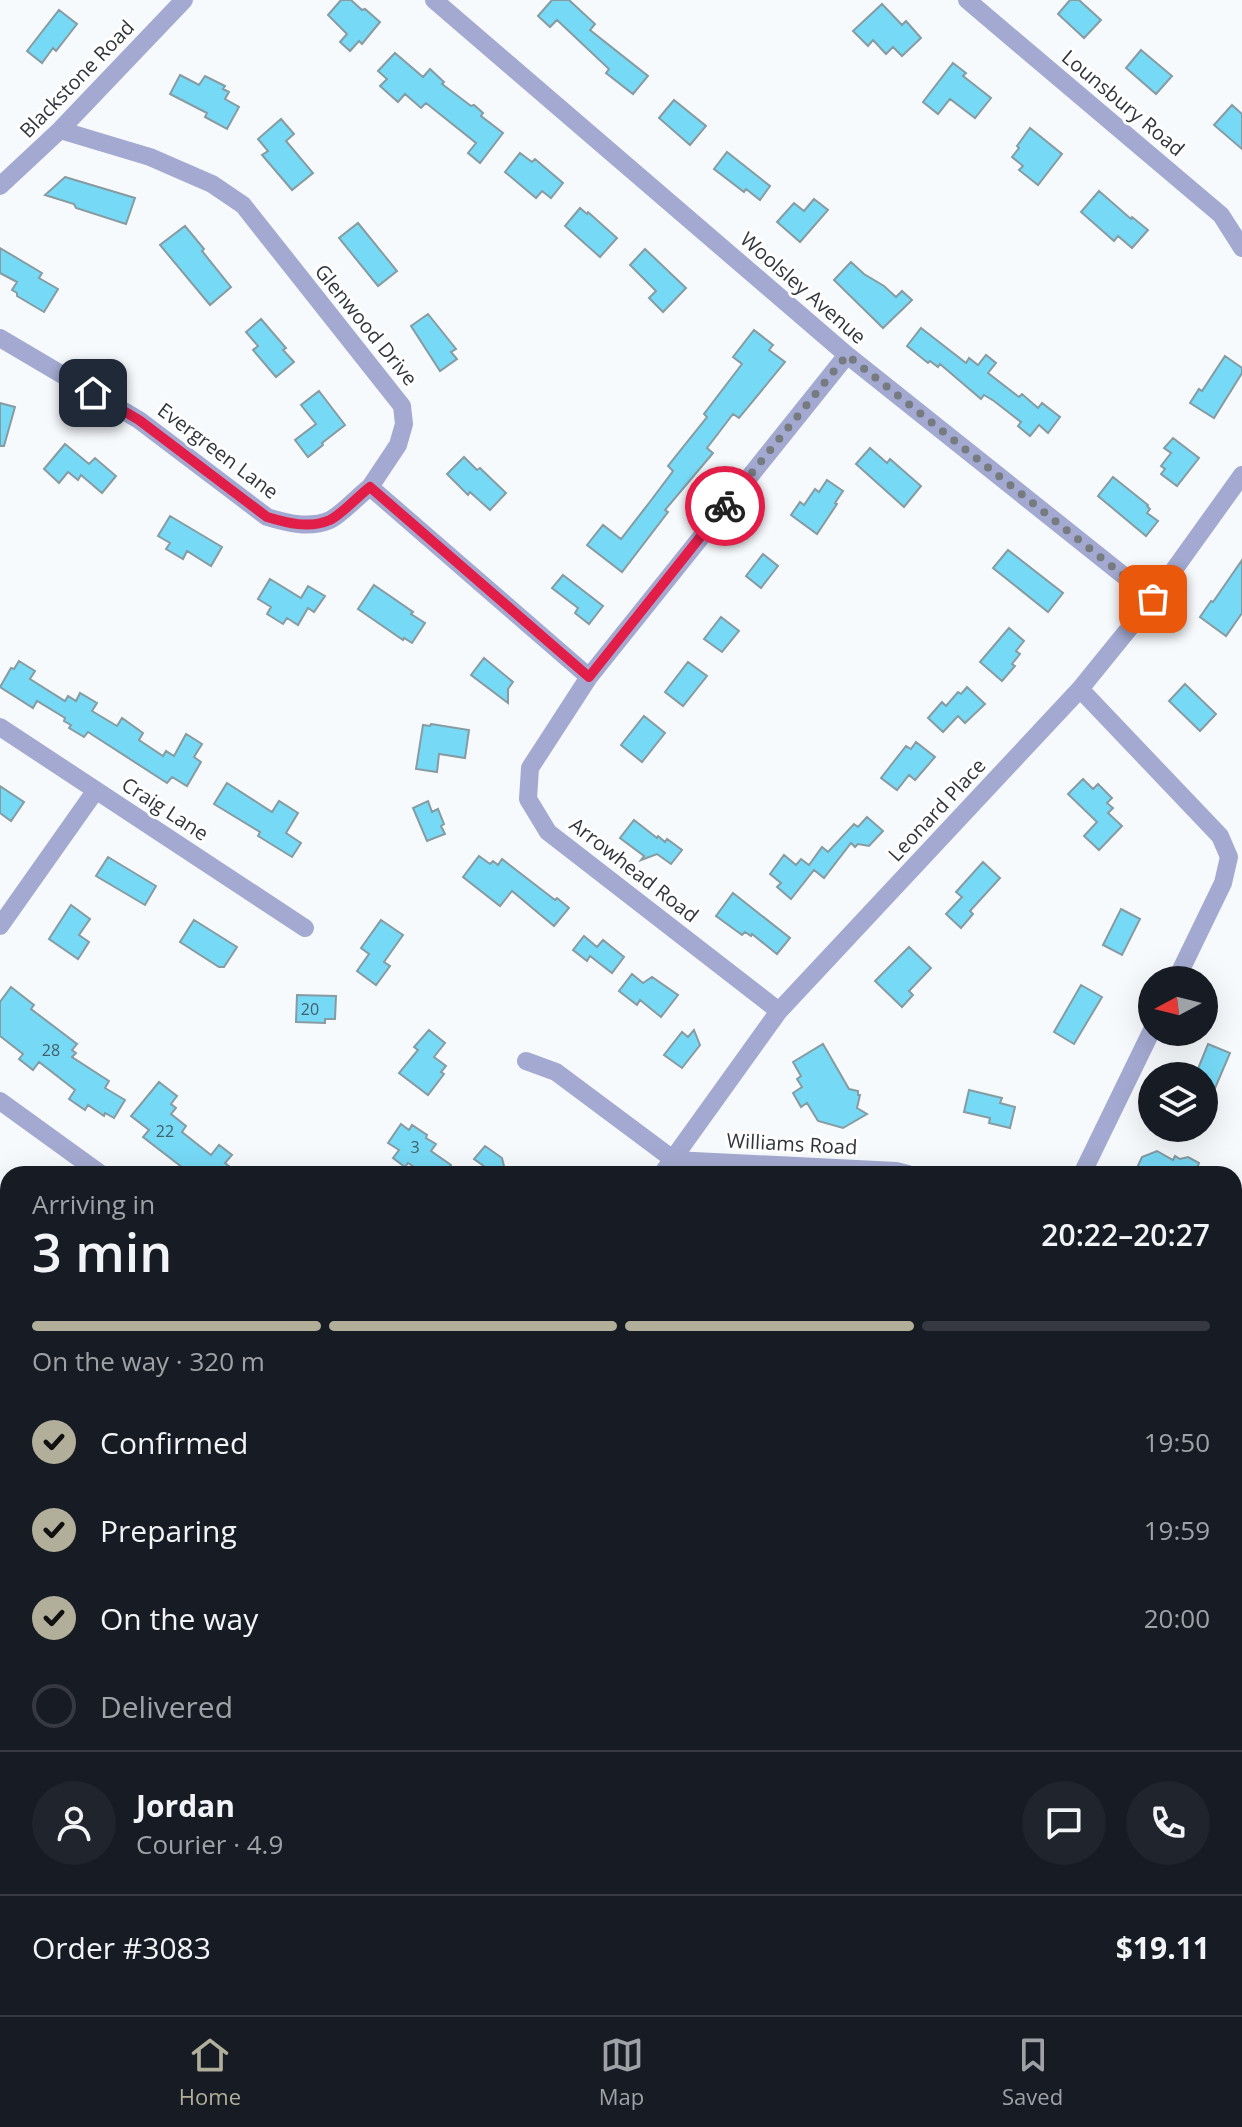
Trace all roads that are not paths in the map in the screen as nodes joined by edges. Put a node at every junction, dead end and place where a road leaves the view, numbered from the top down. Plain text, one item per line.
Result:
1 (184, 0) edge
2 (434, 0) edge
3 (967, 0) edge
4 (60, 130) junction
5 (0, 186) edge
6 (1242, 248) edge
7 (0, 338) edge
8 (847, 355) junction
9 (1242, 475) edge
10 (370, 487) junction
11 (1153, 599) junction
12 (589, 677) junction
13 (1080, 689) junction
14 (0, 727) edge
15 (96, 790) junction
16 (0, 926) edge
17 (305, 928) dead end
18 (1183, 966) edge
19 (779, 1011) junction
20 (1144, 1046) edge
21 (526, 1061) dead end
22 (0, 1101) edge
23 (90, 1166) edge
24 (667, 1166) edge
25 (669, 1166) edge
26 (1086, 1166) edge

1 - 4 street, Blackstone Road
2 - 8 street, Woolsley Avenue
3 - 6 street, Lounsbury Road
4 - 5 street, Blackstone Road
4 - 10 street, Glenwood Drive
7 - 10 street, Evergreen Lane
8 - 11 street, Woolsley Avenue
8 - 12 street, Arrowhead Road
9 - 11 street, Leonard Place
10 - 12 street
11 - 13 street, Leonard Place
12 - 19 street, Arrowhead Road
13 - 18 street
13 - 19 street, Leonard Place
14 - 15 street, Craig Lane
15 - 16 street
15 - 17 street, Craig Lane
19 - 25 street, Leonard Place
20 - 26 street
21 - 24 street
22 - 23 street

